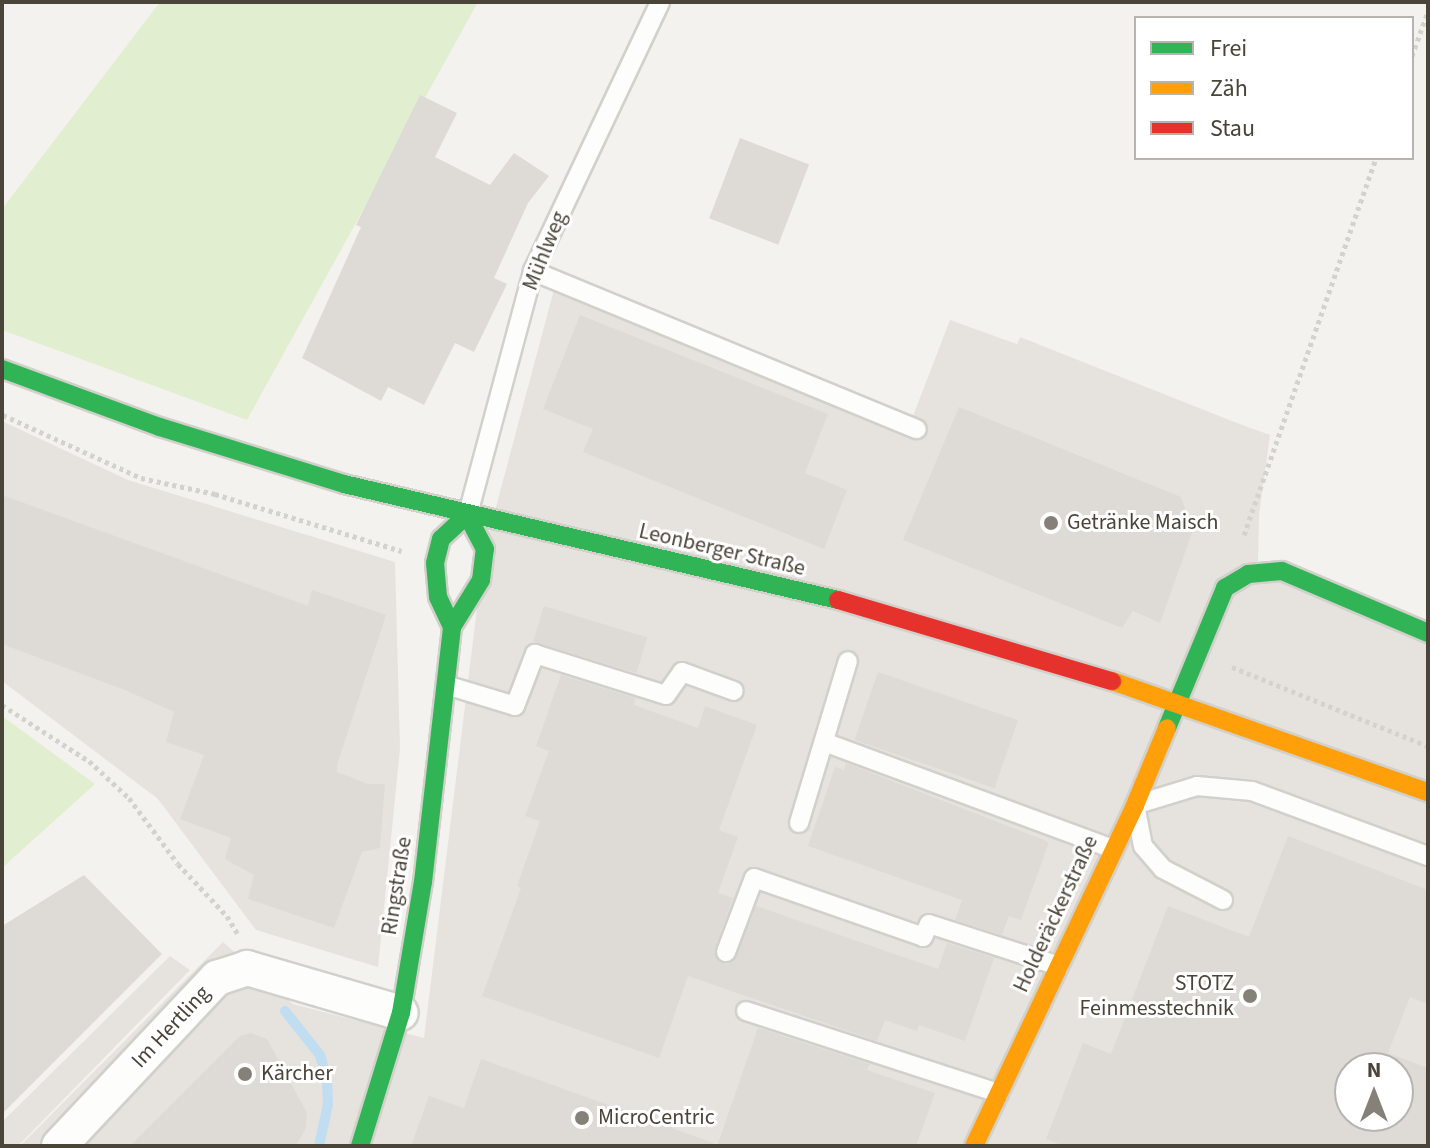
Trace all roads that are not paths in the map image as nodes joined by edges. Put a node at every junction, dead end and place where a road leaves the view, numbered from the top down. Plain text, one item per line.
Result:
1 (660, 2) edge
2 (533, 271) junction
3 (2, 369) edge
4 (917, 429) dead end
5 (467, 515) junction
6 (452, 627) junction
7 (1428, 633) edge
8 (848, 661) dead end
9 (446, 685) junction
10 (734, 691) dead end
11 (1179, 702) junction
12 (824, 742) junction
13 (1428, 792) edge
14 (1135, 805) junction
15 (799, 823) dead end
16 (1114, 849) junction
17 (1428, 856) edge
18 (1223, 900) dead end
19 (726, 952) dead end
20 (1059, 966) junction
21 (746, 1011) dead end
22 (401, 1013) junction
23 (999, 1093) junction
24 (59, 1146) edge
25 (360, 1146) edge
26 (974, 1146) edge

1 - 2 lane, Mühlweg
2 - 4 lane
2 - 5 lane, Mühlweg
3 - 5 street, Leonberger Straße
5 - 6 street, Ringstraße
5 - 6 street, Ringstraße
5 - 11 street, Leonberger Straße
6 - 9 street, Ringstraße
7 - 11 street, Holderäckerstraße
8 - 12 lane
9 - 10 lane
9 - 22 street, Ringstraße
11 - 13 street, Leonberger Straße
11 - 14 street, Holderäckerstraße
12 - 15 lane
12 - 16 lane
14 - 16 street, Holderäckerstraße
14 - 17 lane
14 - 18 lane
16 - 20 street, Holderäckerstraße
19 - 20 lane
20 - 23 street, Holderäckerstraße
21 - 23 lane
22 - 24 street, Im Hertling
22 - 25 street, Ringstraße
23 - 26 street, Holderäckerstraße

